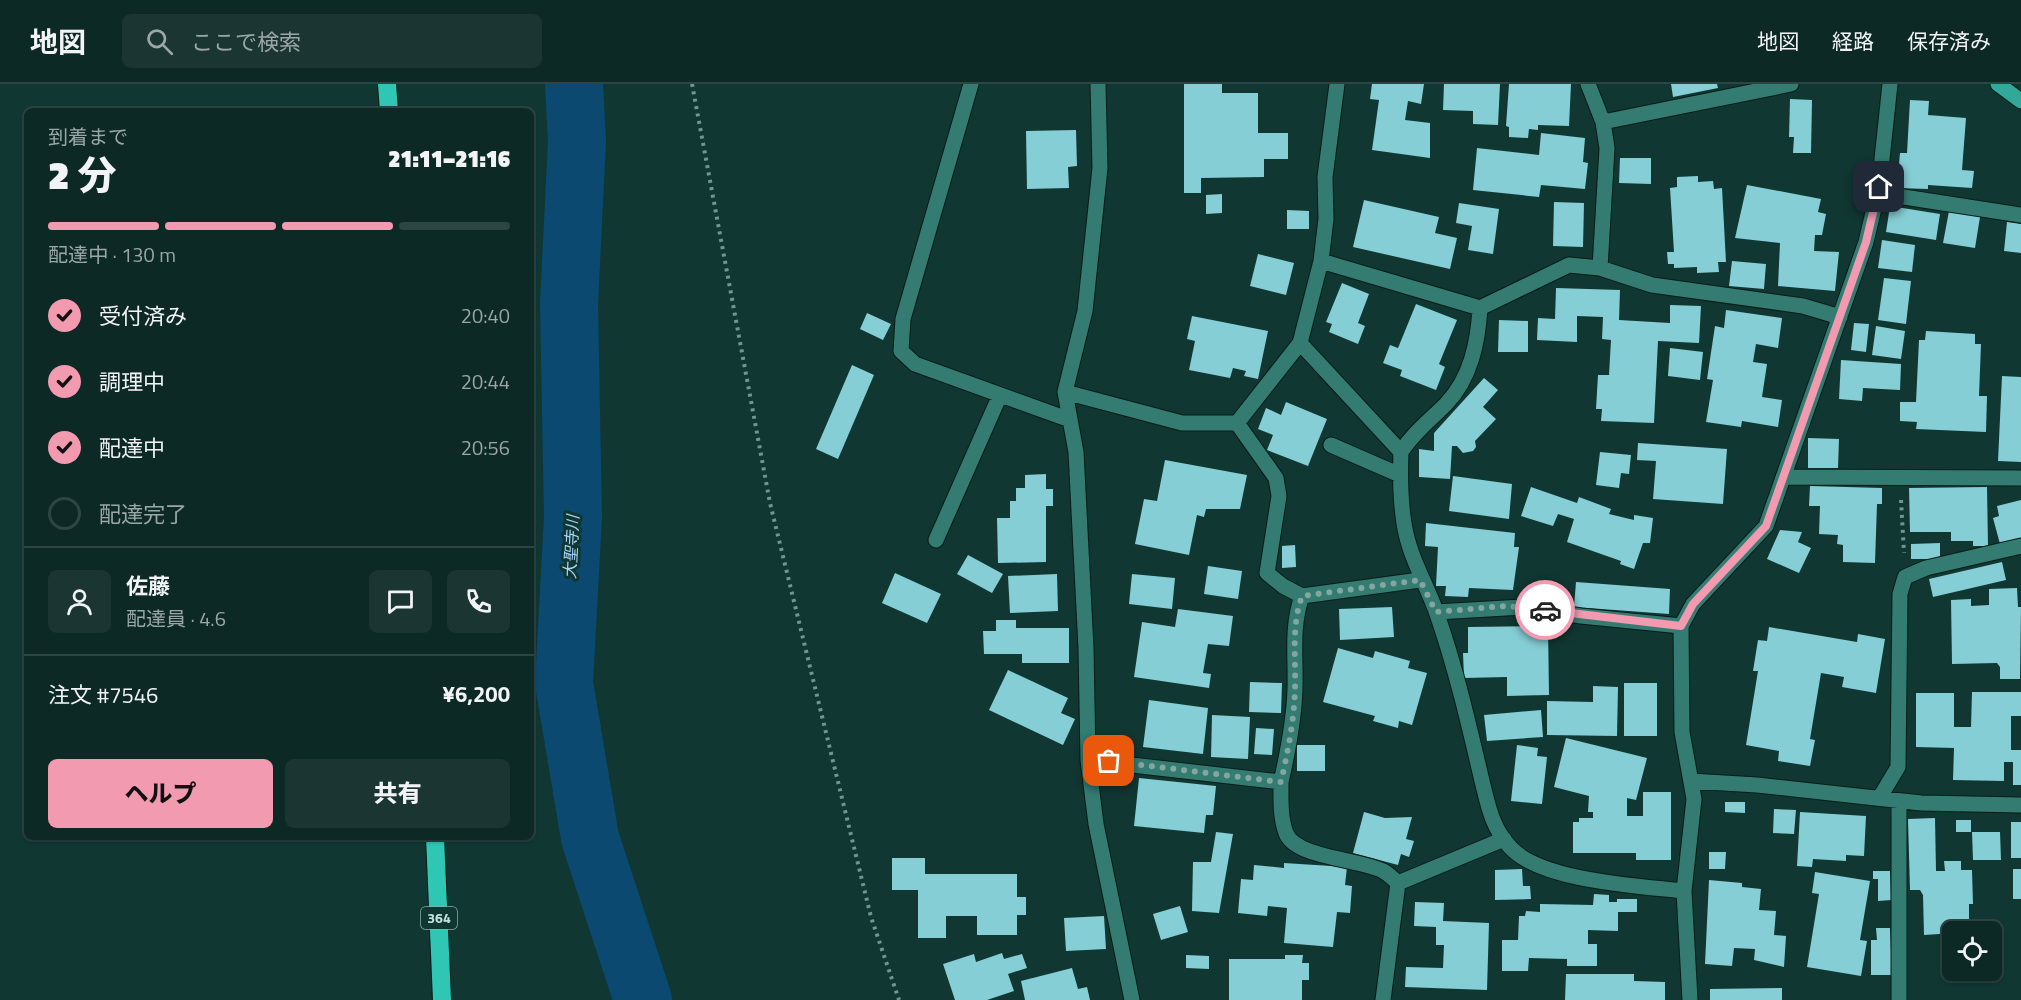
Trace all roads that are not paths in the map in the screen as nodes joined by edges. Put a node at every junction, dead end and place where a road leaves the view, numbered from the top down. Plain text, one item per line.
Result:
1 (387, 84) edge
2 (971, 84) edge
3 (1098, 84) edge
4 (1337, 84) edge
5 (1588, 84) edge
6 (1791, 84) edge
7 (1890, 84) edge
8 (1998, 84) edge
9 (2021, 101) edge
10 (389, 108) edge
11 (1603, 122) junction
12 (1878, 193) junction
13 (2021, 215) edge
14 (1321, 261) junction
15 (1600, 268) junction
16 (1480, 308) junction
17 (1840, 317) junction
18 (1300, 343) junction
19 (1065, 392) junction
20 (1000, 395) junction
21 (1070, 420) junction
22 (1237, 423) junction
23 (1331, 445) dead end
24 (1401, 452) junction
25 (1400, 476) junction
26 (1783, 477) junction
27 (2021, 478) edge
28 (936, 540) dead end
29 (2021, 546) edge
30 (1420, 580) junction
31 (1302, 596) junction
32 (1436, 612) junction
33 (1681, 626) junction
34 (1088, 760) junction
35 (1691, 781) junction
36 (1281, 782) junction
37 (1880, 797) junction
38 (1899, 801) junction
39 (2021, 805) edge
40 (1504, 839) junction
41 (435, 840) edge
42 (1398, 883) junction
43 (1684, 891) junction
44 (442, 1000) edge
45 (1132, 1000) edge
46 (1383, 1000) edge
47 (1690, 1000) edge
48 (1899, 1000) edge

1 - 10 highway
2 - 20 street
3 - 19 street
4 - 14 street
5 - 11 street
6 - 11 street
7 - 12 street
8 - 9 main road
11 - 15 street
12 - 13 street
12 - 17 street
14 - 16 street
14 - 18 street
15 - 16 street
15 - 17 street
16 - 24 street
17 - 26 street
18 - 22 street
18 - 24 street
19 - 21 street
19 - 22 street
20 - 21 street
20 - 28 street
21 - 34 street
22 - 31 street
23 - 25 street
24 - 25 street
25 - 30 street
26 - 27 street
26 - 33 street
29 - 37 street
30 - 31 street
30 - 32 street
31 - 36 street
32 - 33 street
32 - 40 street
33 - 35 street
34 - 36 street
34 - 45 street
35 - 37 street
35 - 43 street
36 - 42 street
37 - 38 street
38 - 39 street
38 - 48 street
40 - 42 street
40 - 43 street
41 - 44 highway, 364
42 - 46 street
43 - 47 street

